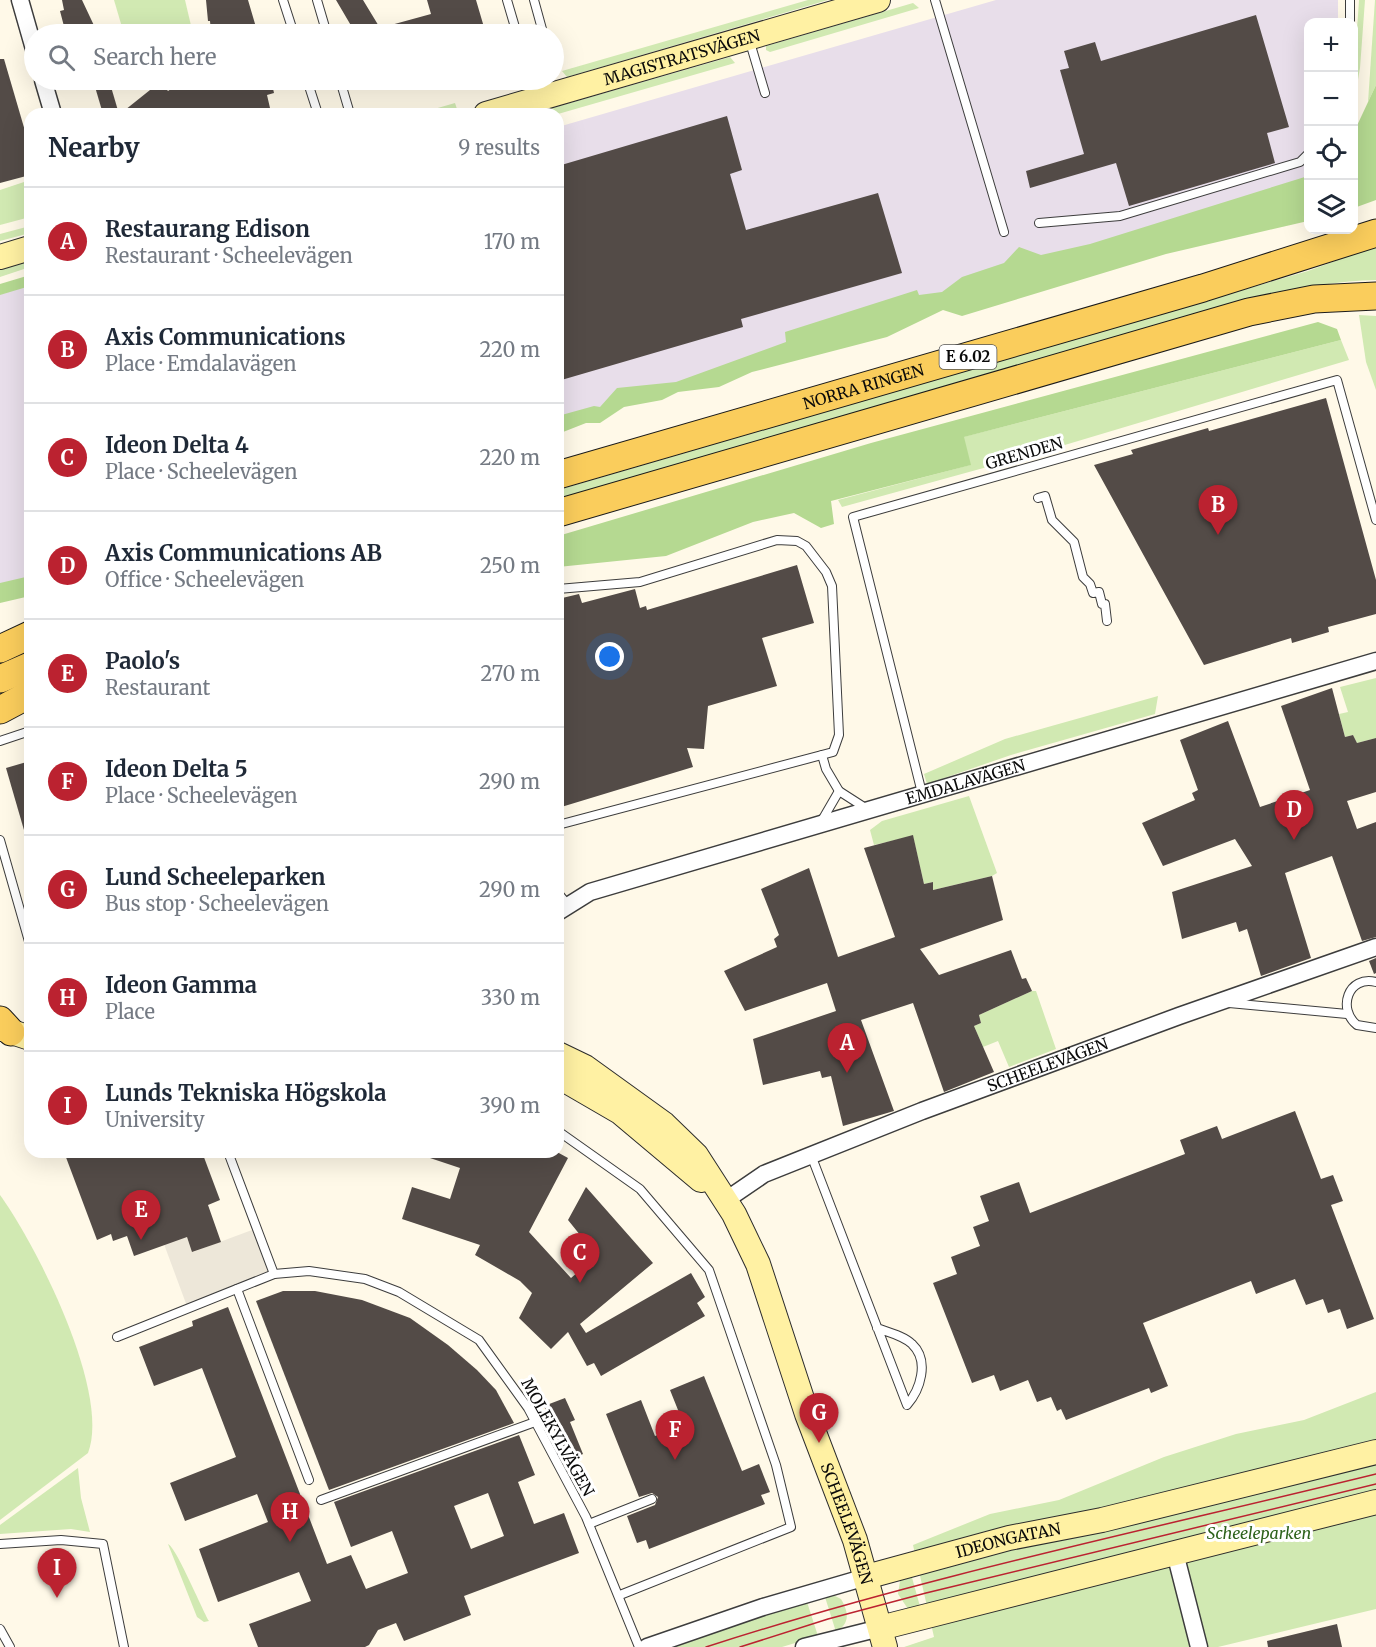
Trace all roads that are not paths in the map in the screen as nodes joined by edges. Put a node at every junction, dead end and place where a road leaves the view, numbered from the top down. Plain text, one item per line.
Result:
1 (20, 0) edge
2 (284, 0) edge
3 (317, 0) edge
4 (507, 0) edge
5 (534, 0) edge
6 (878, 0) edge
7 (935, 0) edge
8 (1350, 0) edge
9 (1350, 18) edge
10 (27, 24) edge
11 (291, 24) edge
12 (324, 24) edge
13 (514, 24) edge
14 (541, 24) edge
15 (748, 38) junction
16 (564, 83) edge
17 (46, 90) edge
18 (310, 90) edge
19 (343, 90) edge
20 (540, 90) edge
21 (765, 93) dead end
22 (51, 108) edge
23 (316, 108) edge
24 (348, 108) edge
25 (499, 108) edge
26 (1304, 158) edge
27 (1039, 223) dead end
28 (1004, 232) dead end
29 (1376, 233) edge
30 (24, 250) edge
31 (0, 257) edge
32 (1376, 296) edge
33 (564, 473) edge
34 (1038, 498) dead end
35 (564, 511) edge
36 (1376, 520) edge
37 (564, 588) edge
38 (1107, 621) dead end
39 (24, 638) edge
40 (0, 649) edge
41 (1376, 661) edge
42 (24, 669) edge
43 (0, 679) edge
44 (24, 697) edge
45 (0, 710) edge
46 (24, 733) edge
47 (0, 741) edge
48 (822, 755) junction
49 (838, 790) junction
50 (922, 793) junction
51 (867, 809) junction
52 (821, 822) junction
53 (564, 823) edge
54 (0, 840) edge
55 (564, 902) edge
56 (24, 924) edge
57 (1376, 947) edge
58 (1376, 982) edge
59 (1220, 1002) junction
60 (1347, 1014) junction
61 (1376, 1028) edge
62 (8, 1032) edge
63 (24, 1046) edge
64 (564, 1057) edge
65 (564, 1079) edge
66 (564, 1135) edge
67 (811, 1155) junction
68 (230, 1158) edge
69 (726, 1200) junction
70 (274, 1274) junction
71 (237, 1289) junction
72 (877, 1328) junction
73 (117, 1337) dead end
74 (535, 1422) junction
75 (1376, 1452) edge
76 (309, 1480) dead end
77 (652, 1498) dead end
78 (321, 1500) dead end
79 (1376, 1502) edge
80 (589, 1524) junction
81 (0, 1544) edge
82 (1175, 1553) junction
83 (866, 1577) junction
84 (620, 1595) junction
85 (0, 1629) edge
86 (883, 1637) edge
87 (10, 1647) edge
88 (124, 1647) edge
89 (639, 1647) edge
90 (647, 1647) edge
91 (804, 1647) edge
92 (1198, 1647) edge

1 - 10 street
2 - 11 lane
3 - 12 lane
4 - 13 lane
5 - 14 lane
6 - 15 street, MAGISTRATSVÄGEN
7 - 28 lane
8 - 9 lane
15 - 16 street, MAGISTRATSVÄGEN
15 - 21 lane
17 - 22 street
18 - 23 lane
19 - 24 lane
20 - 25 street, MAGISTRATSVÄGEN
26 - 27 lane
29 - 33 main road, NORRA RINGEN / E 6.02
30 - 31 street
32 - 35 main road, E 6.02
34 - 38 lane
36 - 50 lane, GRENDEN
37 - 48 lane
39 - 40 main road
41 - 50 street, EMDALAVÄGEN
42 - 43 main road
44 - 45 main road
46 - 47 lane
48 - 49 lane
48 - 53 lane
49 - 51 lane
49 - 52 lane
50 - 51 street, EMDALAVÄGEN
51 - 52 street, EMDALAVÄGEN
52 - 55 street, EMDALAVÄGEN
54 - 56 lane
57 - 59 street, SCHEELEVÄGEN
58 - 60 lane
59 - 60 lane
59 - 67 street, SCHEELEVÄGEN
60 - 61 lane
62 - 63 street
64 - 69 street, SCHEELEVÄGEN
65 - 69 street, SCHEELEVÄGEN
66 - 84 lane
67 - 69 street, SCHEELEVÄGEN
67 - 72 lane
68 - 70 lane
69 - 83 street, SCHEELEVÄGEN
70 - 71 lane, MOLEKYLVÄGEN
70 - 74 lane, MOLEKYLVÄGEN
71 - 73 lane, MOLEKYLVÄGEN
71 - 76 lane
72 - 72 lane
74 - 78 lane
74 - 80 lane, MOLEKYLVÄGEN
75 - 83 street, IDEONGATAN
77 - 80 lane
79 - 82 street
80 - 84 lane, MOLEKYLVÄGEN
81 - 88 lane
82 - 86 street
82 - 92 street
83 - 86 street, SCHEELEVÄGEN
83 - 90 street, IDEONGATAN
84 - 89 lane, MOLEKYLVÄGEN
85 - 87 lane
86 - 91 street

